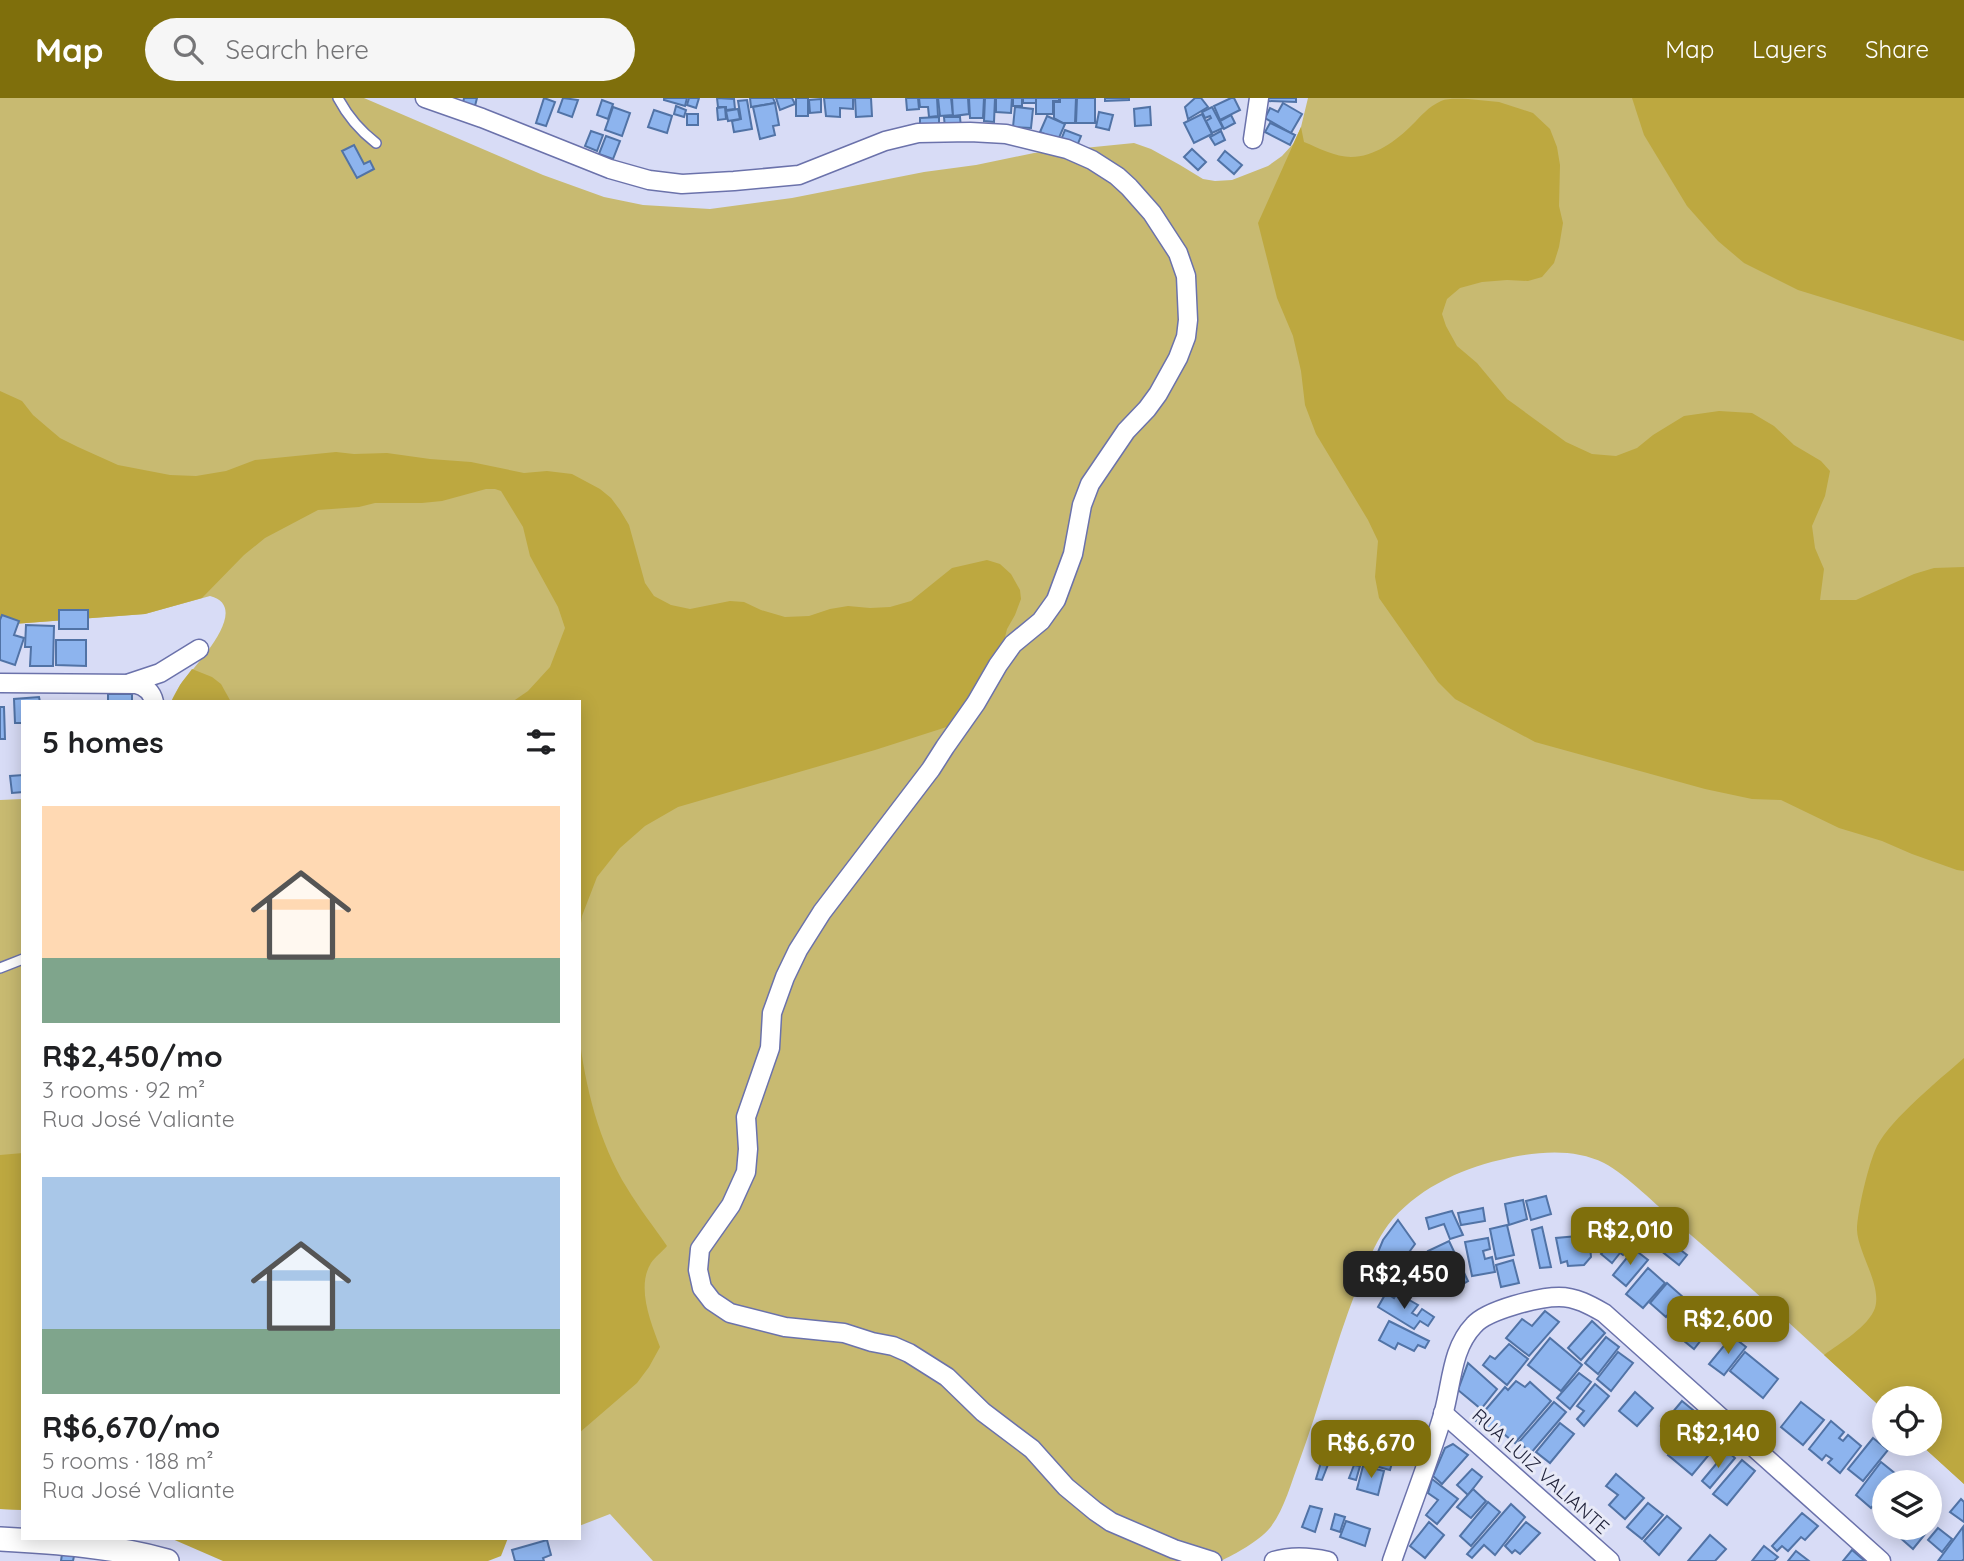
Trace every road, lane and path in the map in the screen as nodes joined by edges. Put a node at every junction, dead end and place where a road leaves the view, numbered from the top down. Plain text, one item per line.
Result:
1 (338, 98) edge
2 (425, 98) edge
3 (1259, 98) edge
4 (1253, 139) dead end
5 (376, 143) dead end
6 (0, 682) edge
7 (130, 683) junction
8 (154, 700) edge
9 (154, 700) edge
10 (21, 961) edge
11 (0, 968) edge
12 (1443, 1413) junction
13 (0, 1539) edge
14 (1280, 1560) edge
15 (167, 1561) edge
16 (1212, 1561) edge
17 (1328, 1561) edge
18 (1392, 1561) edge
19 (1610, 1561) edge
20 (1881, 1561) edge

1 - 5 lane
2 - 16 street
3 - 4 street
6 - 7 street
7 - 8 street
7 - 9 street
10 - 11 lane
12 - 18 street
12 - 19 street, RUA LUIZ VALIANTE
12 - 20 street
13 - 15 street
14 - 17 street

